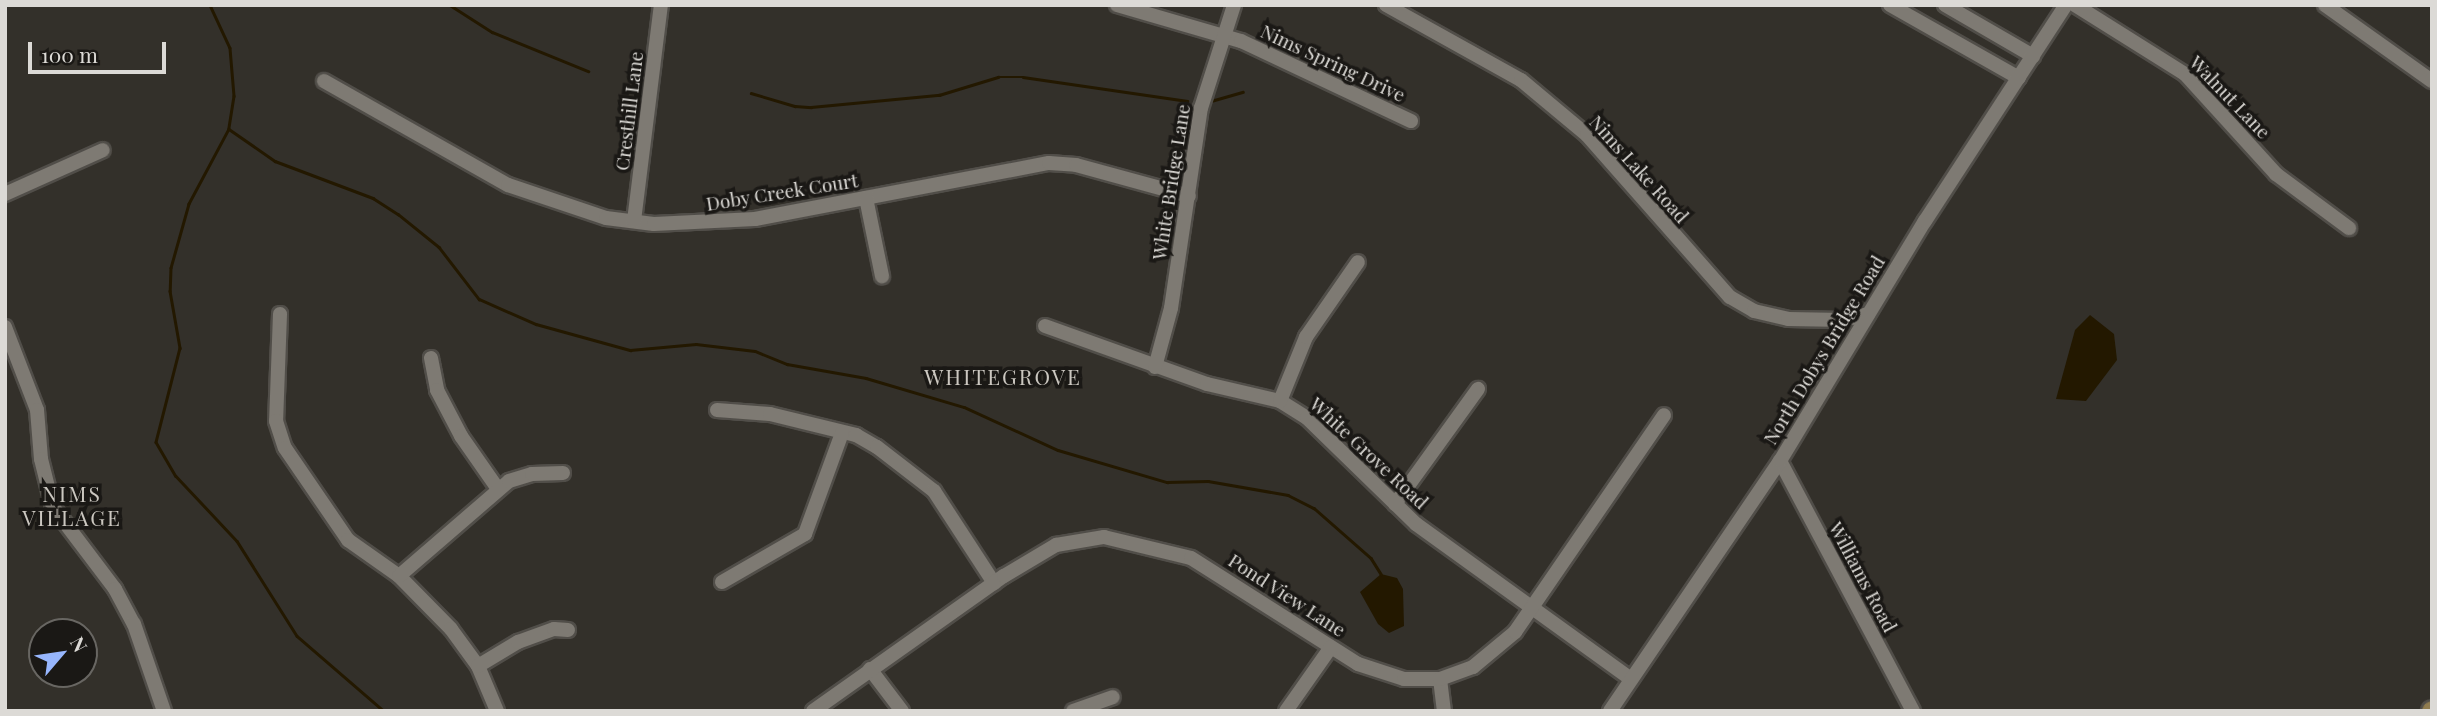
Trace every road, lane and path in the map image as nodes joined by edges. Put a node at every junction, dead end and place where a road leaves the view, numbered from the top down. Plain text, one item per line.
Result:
1 (662, 5) edge
2 (1117, 5) edge
3 (1234, 5) edge
4 (1386, 5) edge
5 (1890, 5) edge
6 (1945, 5) edge
7 (2066, 5) edge
8 (2075, 5) edge
9 (2325, 5) edge
10 (1223, 36) junction
11 (2033, 56) junction
12 (2019, 78) junction
13 (324, 81) dead end
14 (2432, 81) edge
15 (1411, 121) dead end
16 (103, 150) dead end
17 (5, 194) edge
18 (1189, 196) junction
19 (866, 198) junction
20 (634, 221) junction
21 (2349, 228) dead end
22 (1358, 262) dead end
23 (882, 276) dead end
24 (280, 314) dead end
25 (1868, 314) junction
26 (1045, 326) dead end
27 (5, 327) edge
28 (431, 358) dead end
29 (1155, 367) junction
30 (1478, 389) dead end
31 (1280, 401) junction
32 (717, 410) dead end
33 (1664, 415) dead end
34 (842, 433) junction
35 (1780, 461) junction
36 (563, 473) dead end
37 (498, 489) junction
38 (1395, 504) junction
39 (399, 576) junction
40 (722, 582) dead end
41 (994, 583) junction
42 (1534, 609) junction
43 (568, 630) dead end
44 (1331, 647) junction
45 (478, 666) junction
46 (870, 669) junction
47 (1440, 679) junction
48 (1631, 679) junction
49 (1112, 697) dead end
50 (164, 711) edge
51 (497, 711) edge
52 (813, 711) edge
53 (902, 711) edge
54 (1073, 711) edge
55 (1286, 711) edge
56 (1444, 711) edge
57 (1610, 711) edge
58 (1913, 711) edge

1 - 20 street, Cresthill Lane
2 - 10 street, Nims Spring Drive
3 - 10 street, White Bridge Lane
4 - 25 street, Nims Lake Road
5 - 12 street
6 - 11 street
7 - 11 street, North Dobys Bridge Road
8 - 21 street, Walnut Lane
9 - 14 street
10 - 15 street, Nims Spring Drive
10 - 18 street, White Bridge Lane
11 - 12 street, North Dobys Bridge Road
12 - 25 street, North Dobys Bridge Road
13 - 20 street, Doby Creek Court
16 - 17 street
18 - 19 street, Doby Creek Court
18 - 29 street, White Bridge Lane
19 - 20 street, Doby Creek Court
19 - 23 street
22 - 31 street
24 - 39 street
25 - 35 street, North Dobys Bridge Road
26 - 29 street, White Grove Road
27 - 50 street
28 - 37 street
29 - 31 street, White Grove Road
30 - 38 street
31 - 38 street, White Grove Road
32 - 34 street
33 - 42 street, Pond View Lane
34 - 40 street
34 - 41 street
35 - 48 street, North Dobys Bridge Road
35 - 58 street, Williams Road
36 - 37 street
37 - 39 street
38 - 42 street, White Grove Road
39 - 45 street
41 - 44 street, Pond View Lane
41 - 46 street, Pond View Lane
42 - 47 street, Pond View Lane
42 - 48 street, White Grove Road
43 - 45 street
44 - 47 street, Pond View Lane
44 - 55 street
45 - 51 street
46 - 52 street, Pond View Lane
46 - 53 street
47 - 56 street
48 - 57 street, North Dobys Bridge Road
49 - 54 street

